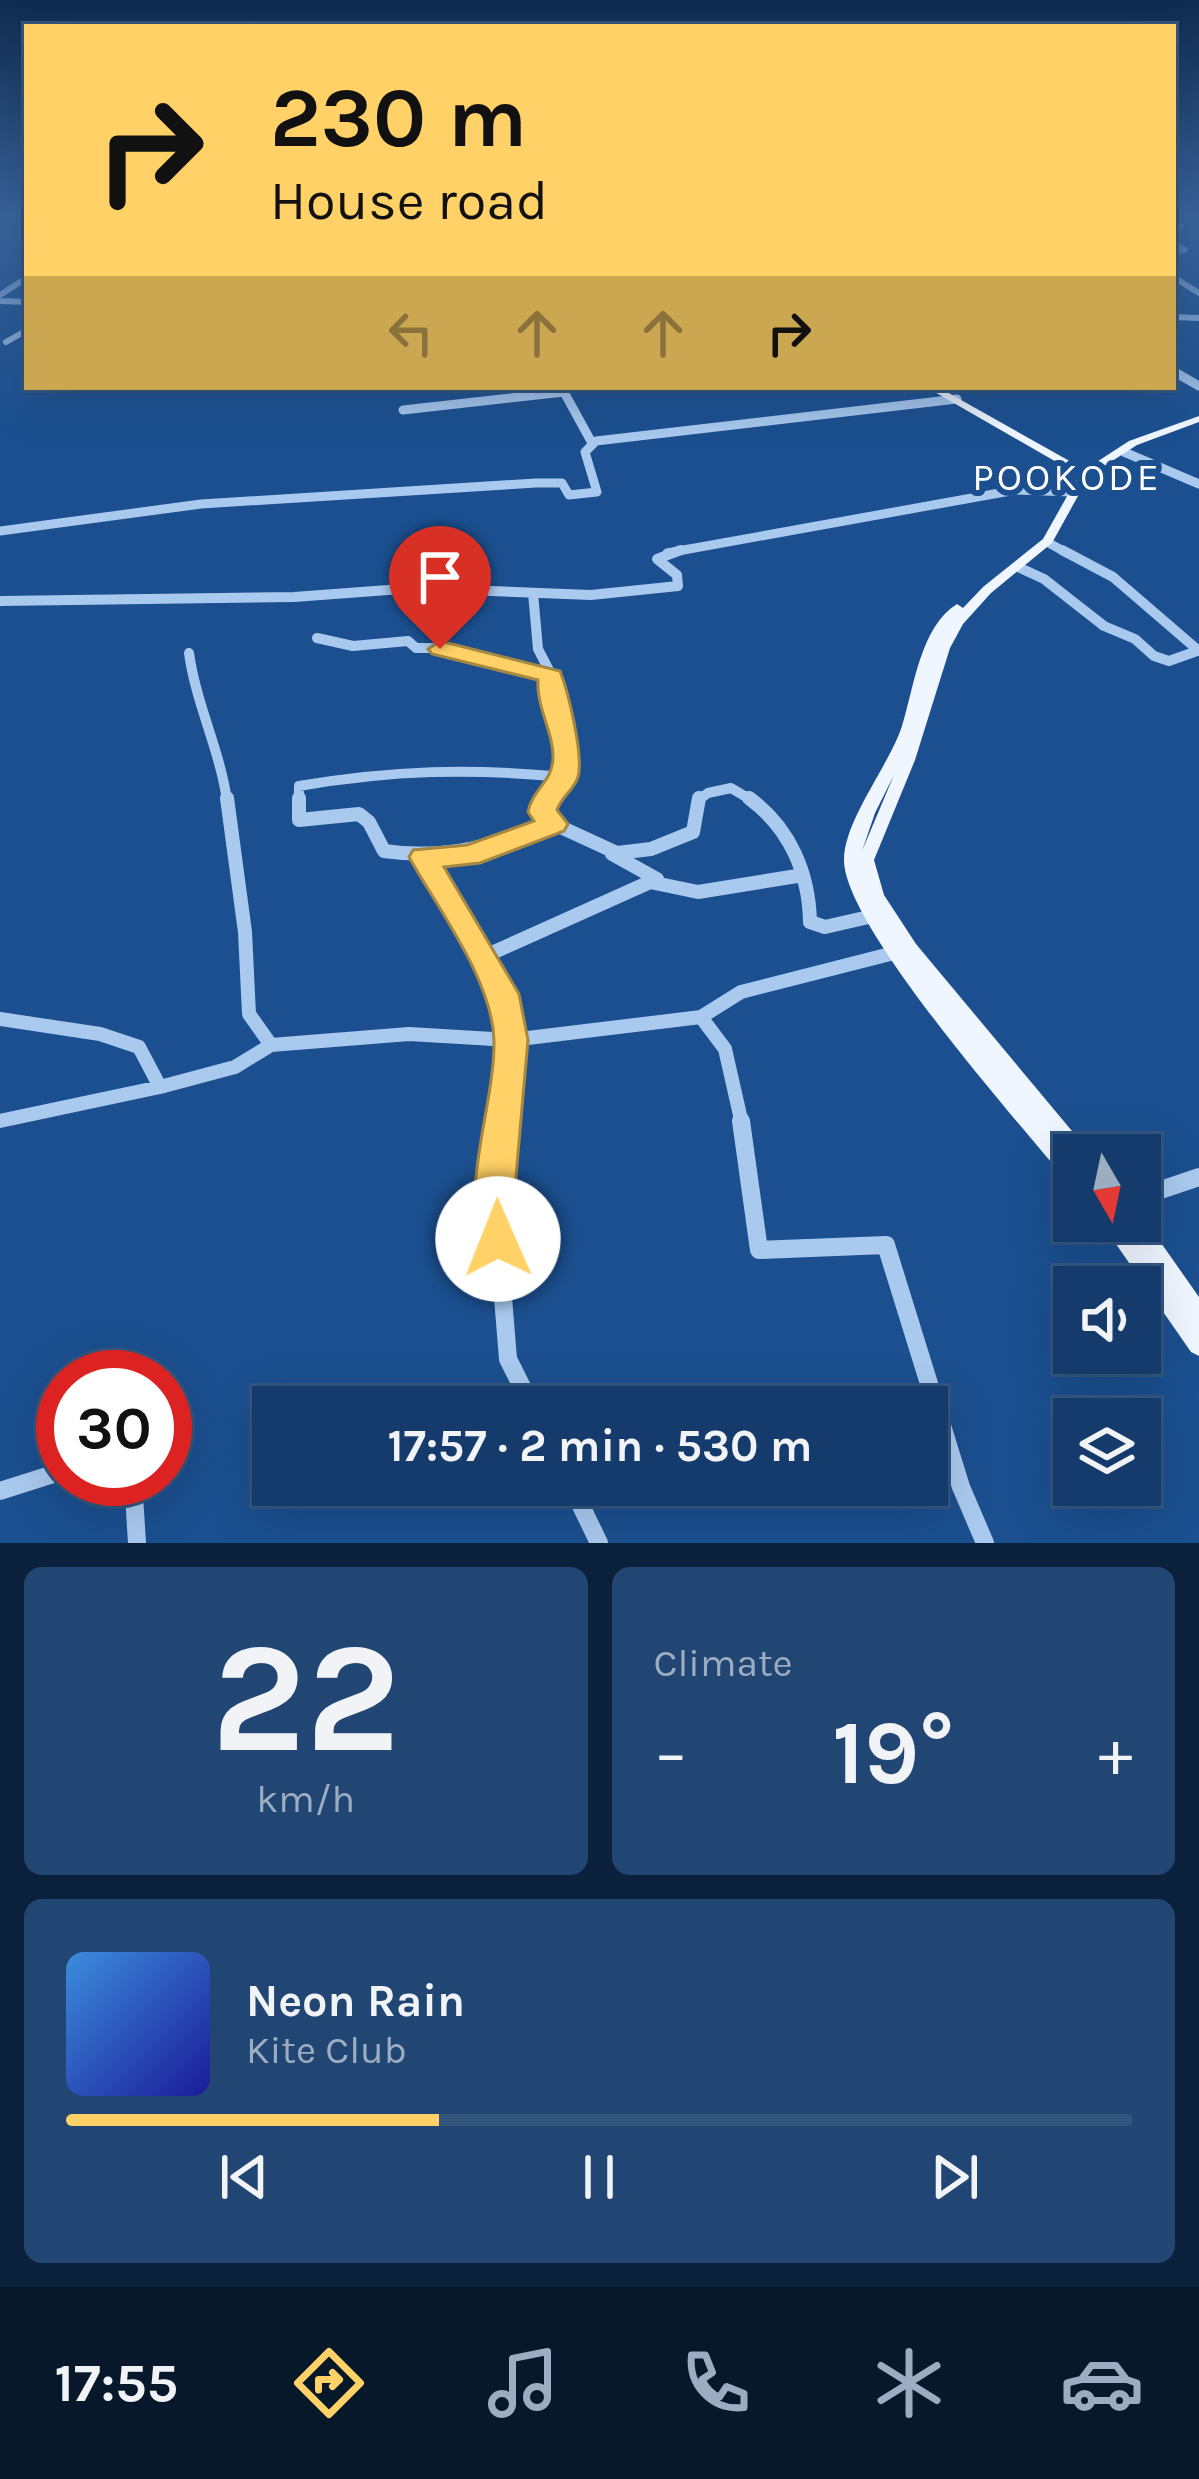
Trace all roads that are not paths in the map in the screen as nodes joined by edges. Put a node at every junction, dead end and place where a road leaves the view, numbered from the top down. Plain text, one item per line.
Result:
1 (24, 332) edge
2 (6, 342) dead end
3 (938, 390) edge
4 (957, 399) junction
5 (403, 410) dead end
6 (1199, 419) edge
7 (592, 443) junction
8 (1128, 448) junction
9 (1085, 474) junction
10 (1199, 484) edge
11 (1072, 492) junction
12 (0, 530) edge
13 (1047, 542) junction
14 (1018, 567) junction
15 (533, 593) junction
16 (0, 601) edge
17 (317, 638) dead end
18 (1198, 651) edge
19 (189, 653) dead end
20 (551, 676) junction
21 (564, 777) junction
22 (554, 824) junction
23 (411, 852) junction
24 (608, 852) junction
25 (803, 875) junction
26 (664, 882) junction
27 (873, 916) junction
28 (898, 952) junction
29 (483, 957) junction
30 (700, 1017) junction
31 (0, 1019) edge
32 (511, 1040) junction
33 (272, 1045) junction
34 (160, 1087) junction
35 (0, 1121) edge
36 (1062, 1134) edge
37 (1053, 1148) edge
38 (1199, 1178) edge
39 (1161, 1190) edge
40 (1136, 1242) edge
41 (1139, 1242) edge
42 (1199, 1316) edge
43 (1199, 1344) edge
44 (522, 1386) edge
45 (36, 1480) edge
46 (0, 1491) edge
47 (135, 1506) edge
48 (581, 1506) edge
49 (137, 1543) edge
50 (599, 1543) edge
51 (985, 1543) edge

1 - 2 street
3 - 4 main road
4 - 7 street
4 - 9 main road
5 - 7 street
6 - 8 main road
7 - 12 street
8 - 9 main road
8 - 10 street
9 - 11 main road
11 - 13 main road
11 - 15 street
11 - 27 main road
13 - 14 main road
13 - 18 street
14 - 18 street
14 - 36 main road
15 - 16 street
15 - 20 street
17 - 20 street
19 - 33 street
20 - 21 street
21 - 22 street
21 - 23 street
22 - 23 street
22 - 24 street
23 - 29 street
24 - 25 street
24 - 26 street
25 - 26 street
25 - 27 street
26 - 29 street
27 - 28 main road
28 - 30 street
28 - 37 main road
29 - 32 street
30 - 32 street
30 - 51 street
31 - 34 street
32 - 33 street
32 - 44 street
33 - 34 street
34 - 35 street
38 - 39 street
40 - 43 main road
41 - 42 main road
45 - 46 street
47 - 49 street
48 - 50 street

